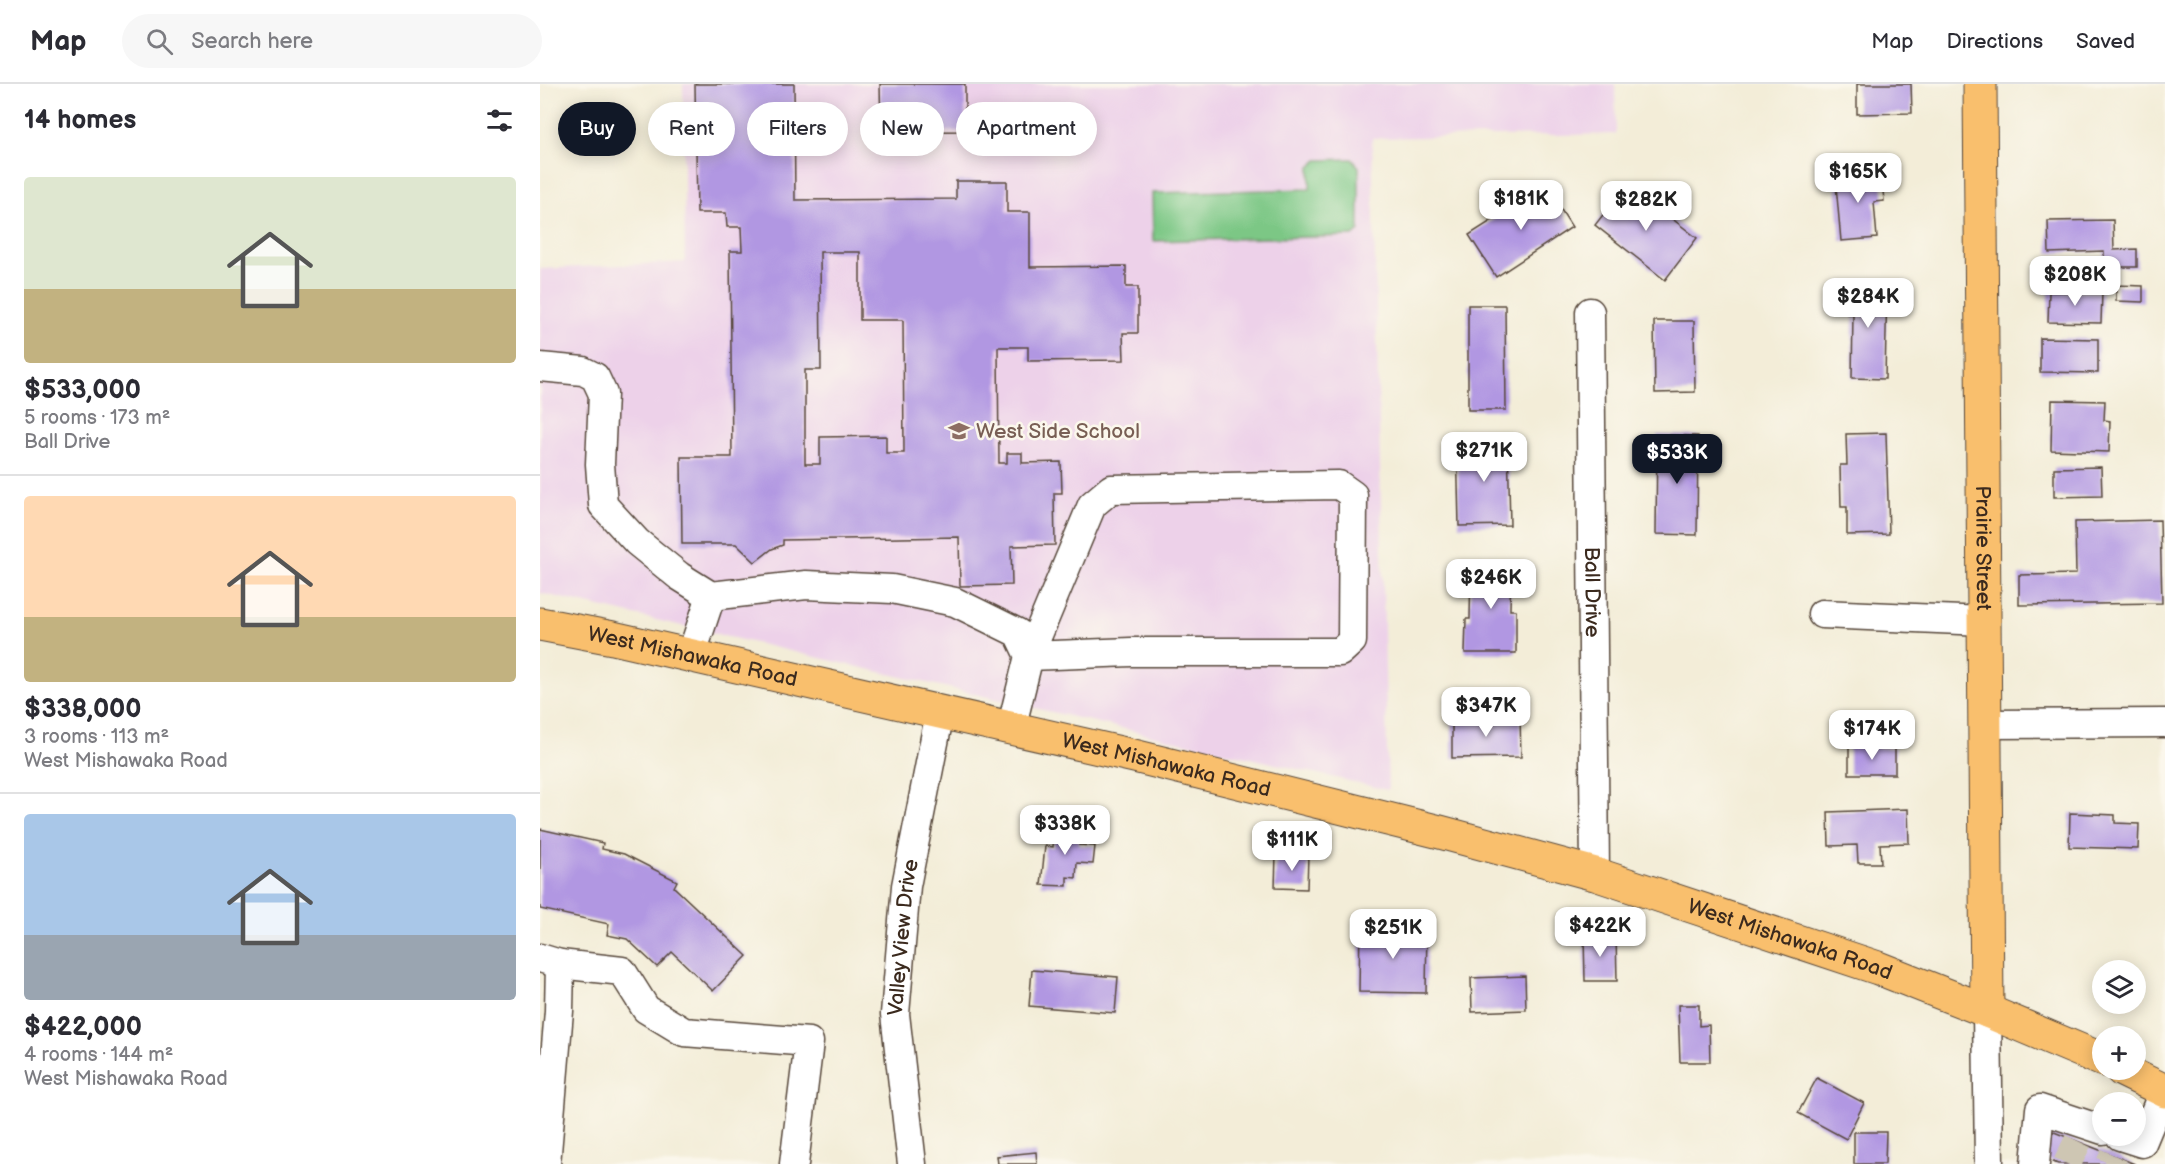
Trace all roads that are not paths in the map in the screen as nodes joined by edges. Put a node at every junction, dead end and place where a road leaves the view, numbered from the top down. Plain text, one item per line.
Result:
1 (1980, 84) edge
2 (1590, 312) dead end
3 (540, 367) edge
4 (711, 596) junction
5 (1822, 614) dead end
6 (1984, 621) junction
7 (540, 624) edge
8 (691, 656) junction
9 (1029, 656) junction
10 (940, 712) junction
11 (2165, 723) edge
12 (1984, 724) junction
13 (1011, 729) junction
14 (1595, 874) junction
15 (550, 961) edge
16 (1988, 1011) junction
17 (2092, 1055) edge
18 (2143, 1080) edge
19 (2164, 1090) edge
20 (2146, 1114) edge
21 (2092, 1130) edge
22 (546, 1164) edge
23 (794, 1164) edge
24 (912, 1164) edge
25 (1989, 1164) edge
26 (2035, 1164) edge

1 - 6 main road, Prairie Street
2 - 14 street, Ball Drive
3 - 4 street
4 - 8 street
4 - 9 street
5 - 6 street
6 - 12 main road, Prairie Street
7 - 8 main road, West Mishawaka Road
8 - 10 main road, West Mishawaka Road
9 - 9 street
9 - 13 street
10 - 13 main road, West Mishawaka Road
10 - 24 street, Valley View Drive
11 - 12 street
12 - 16 main road, Prairie Street
13 - 14 main road, West Mishawaka Road
14 - 16 main road, West Mishawaka Road
15 - 22 street
15 - 23 street
16 - 17 main road, West Mishawaka Road
16 - 25 street
18 - 19 main road
19 - 20 street
21 - 26 street

